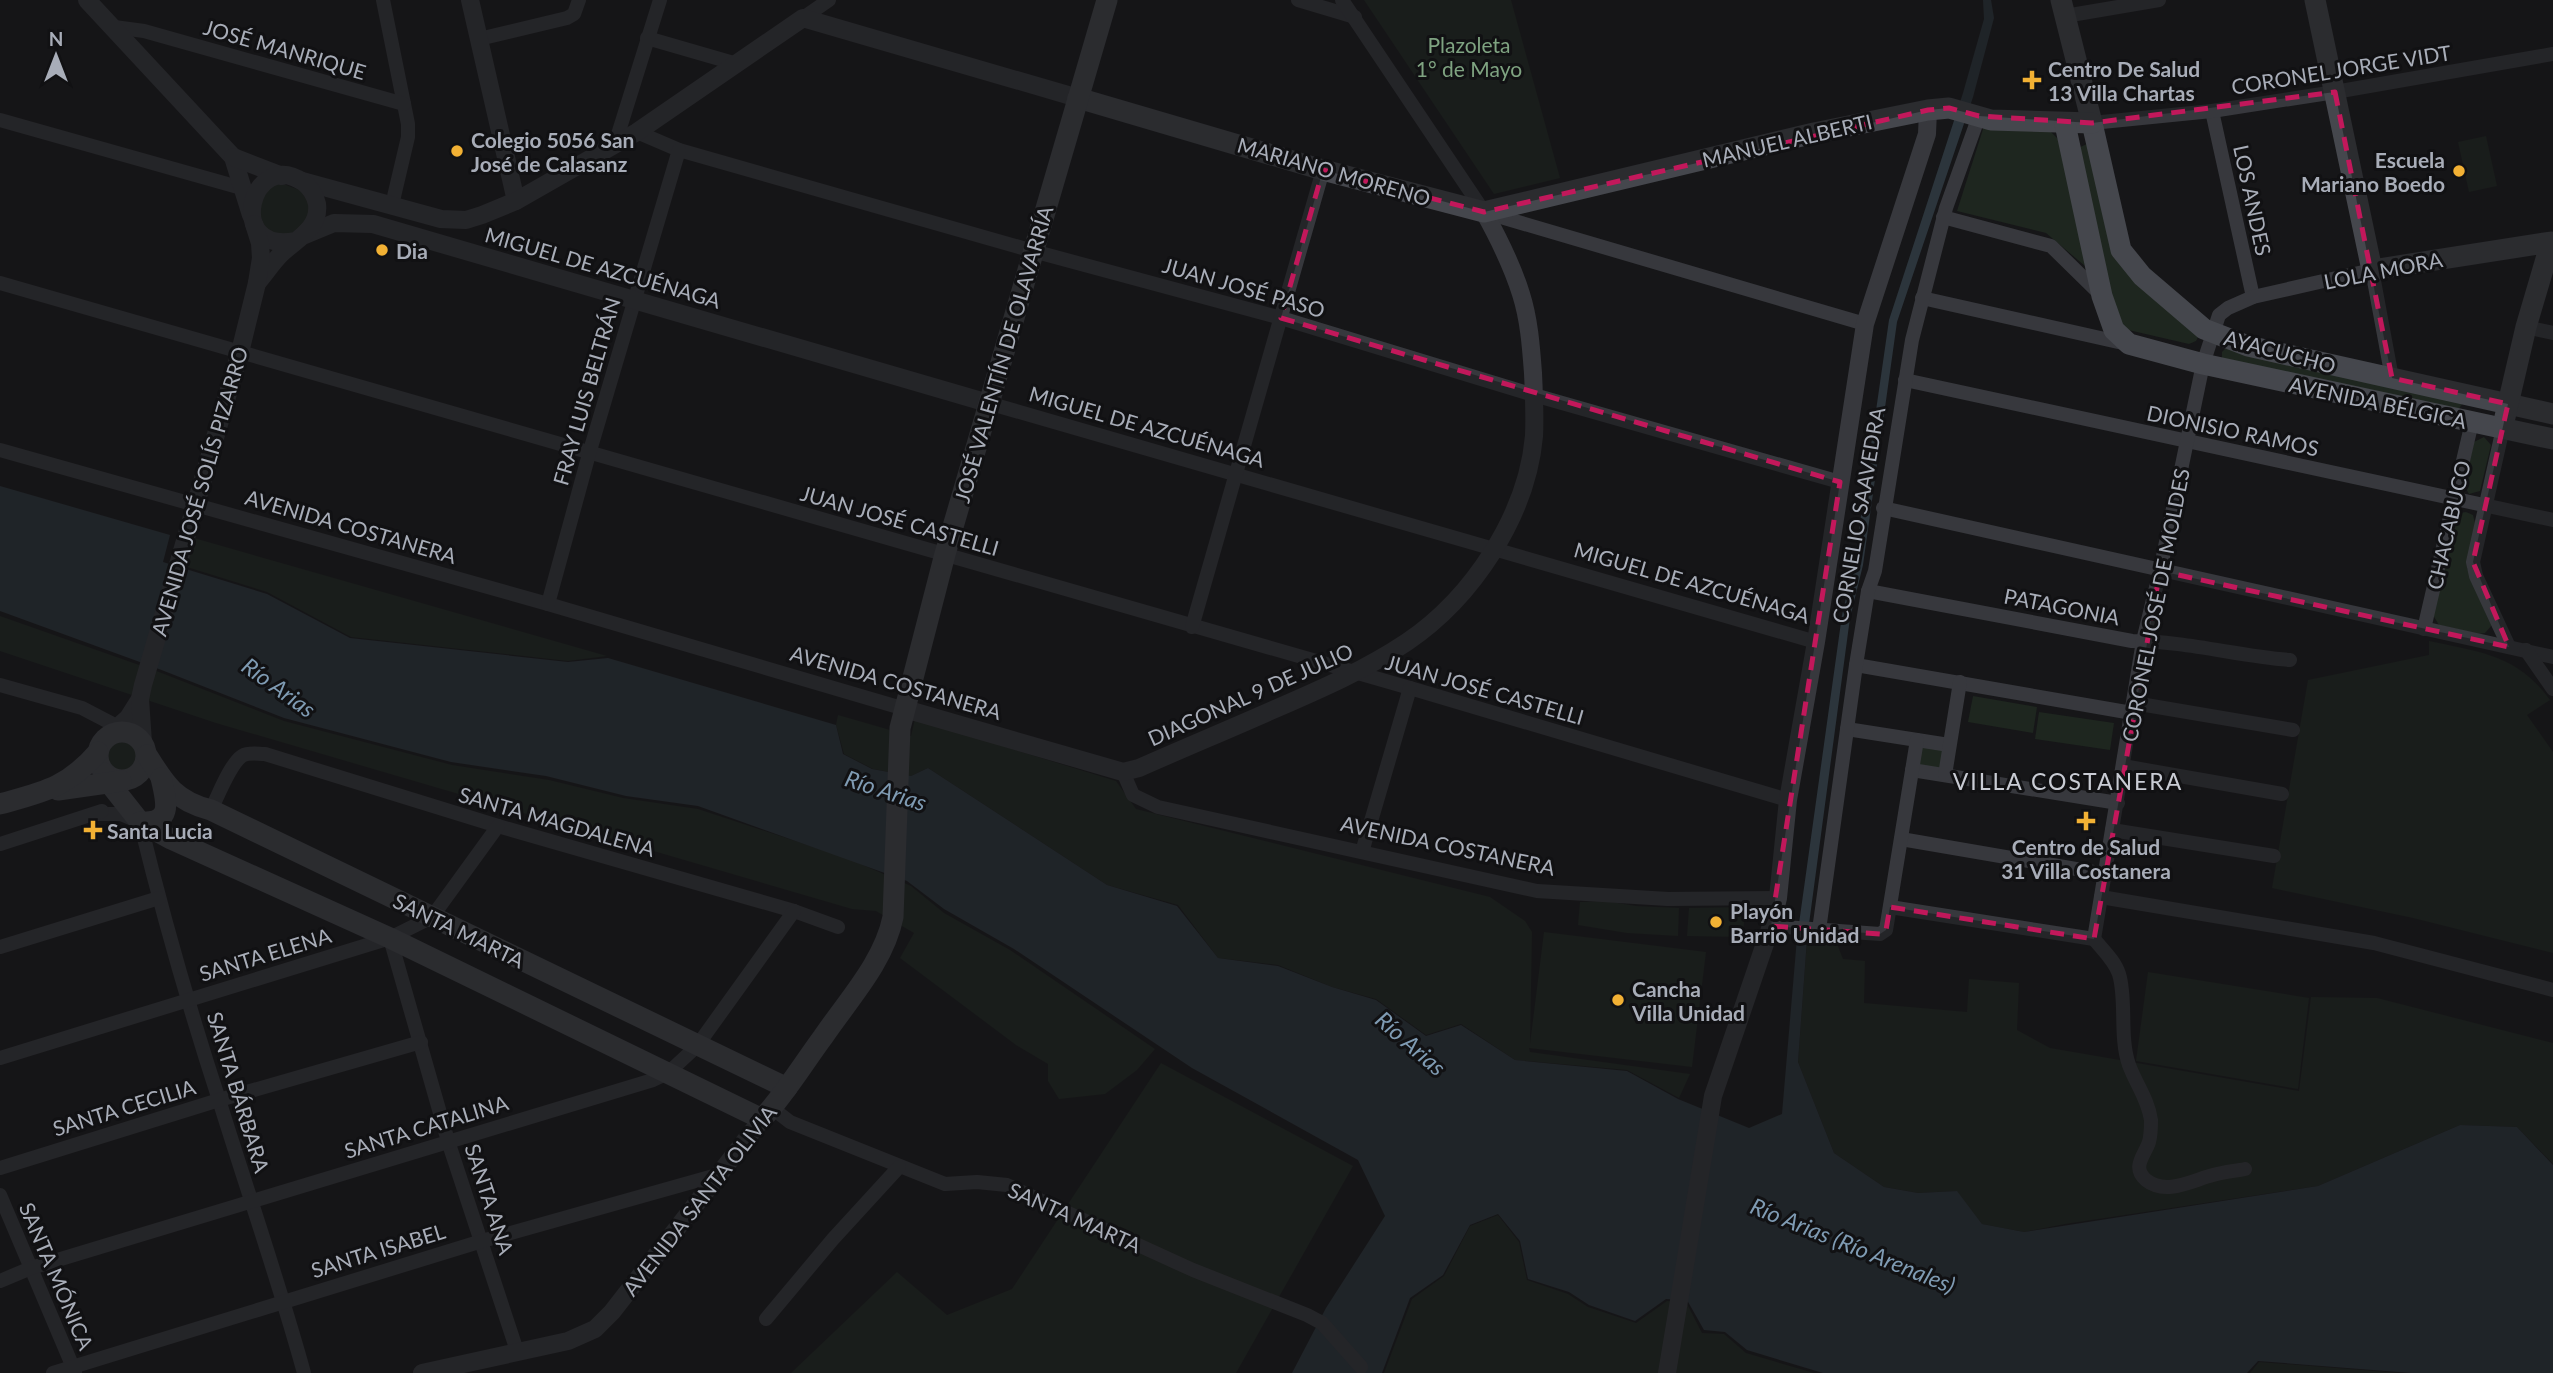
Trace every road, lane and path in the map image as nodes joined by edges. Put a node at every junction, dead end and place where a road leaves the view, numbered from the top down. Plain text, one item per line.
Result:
1 (87, 0) edge
2 (382, 0) edge
3 (470, 0) edge
4 (579, 0) edge
5 (660, 0) edge
6 (830, 0) edge
7 (1107, 0) edge
8 (1298, 0) edge
9 (1342, 0) edge
10 (2158, 0) edge
11 (2315, 0) edge
12 (2063, 8) edge
13 (1354, 17) junction
14 (803, 19) junction
15 (114, 27) junction
16 (647, 38) junction
17 (479, 39) junction
18 (2553, 54) edge
19 (737, 64) junction
20 (2335, 92) junction
21 (1078, 98) junction
22 (404, 104) junction
23 (1938, 109) junction
24 (2212, 111) junction
25 (1979, 116) junction
26 (0, 120) edge
27 (2092, 123) junction
28 (2065, 124) junction
29 (637, 132) junction
30 (615, 144) junction
31 (679, 150) junction
32 (233, 157) junction
33 (1323, 170) junction
34 (282, 176) junction
35 (302, 181) junction
36 (245, 189) junction
37 (516, 201) junction
38 (392, 205) junction
39 (1484, 212) junction
40 (1944, 218) junction
41 (252, 220) junction
42 (300, 238) junction
43 (2552, 241) edge
44 (1032, 251) junction
45 (2372, 270) junction
46 (0, 283) edge
47 (257, 284) junction
48 (2102, 296) junction
49 (2253, 297) junction
50 (1922, 298) junction
51 (635, 300) junction
52 (1280, 318) junction
53 (1865, 324) junction
54 (2215, 324) junction
55 (2526, 327) junction
56 (2553, 333) edge
57 (2129, 344) junction
58 (240, 352) junction
59 (2203, 364) junction
60 (2392, 378) junction
61 (1905, 380) junction
62 (1534, 395) junction
63 (988, 403) junction
64 (2508, 404) junction
65 (2553, 415) edge
66 (2472, 422) junction
67 (2503, 428) junction
68 (2553, 439) edge
69 (2187, 442) junction
70 (0, 450) edge
71 (589, 454) junction
72 (1236, 476) junction
73 (1840, 482) junction
74 (2455, 499) junction
75 (2485, 505) junction
76 (195, 506) junction
77 (1883, 508) junction
78 (2553, 520) edge
79 (1495, 548) junction
80 (945, 554) junction
81 (2160, 571) junction
82 (1868, 591) junction
83 (548, 604) junction
84 (1192, 626) junction
85 (2424, 629) junction
86 (2143, 641) junction
87 (1816, 642) junction
88 (2509, 647) junction
89 (2526, 650) junction
90 (2553, 657) edge
91 (2290, 660) dead end
92 (1856, 665) junction
93 (1356, 674) junction
94 (1960, 682) junction
95 (0, 685) edge
96 (1410, 688) junction
97 (2553, 689) edge
98 (141, 692) junction
99 (2133, 708) junction
100 (905, 709) junction
101 (1847, 729) junction
102 (2293, 730) dead end
103 (898, 735) joint
104 (1917, 740) junction
105 (123, 741) junction
106 (1949, 745) junction
107 (2123, 766) junction
108 (1912, 770) junction
109 (1124, 772) junction
110 (1945, 775) junction
111 (160, 777) junction
112 (113, 783) junction
113 (42, 792) junction
114 (2282, 794) dead end
115 (1788, 800) junction
116 (2118, 803) junction
117 (0, 804) edge
118 (202, 808) junction
119 (95, 814) junction
120 (139, 822) junction
121 (498, 826) junction
122 (2112, 830) junction
123 (171, 839) junction
124 (1901, 839) junction
125 (0, 844) edge
126 (1362, 852) junction
127 (2274, 856) dead end
128 (2105, 874) junction
129 (2101, 897) junction
130 (159, 898) junction
131 (1778, 898) junction
132 (1890, 907) junction
133 (794, 911) junction
134 (432, 917) junction
135 (1771, 926) junction
136 (838, 927) dead end
137 (1819, 930) junction
138 (390, 938) junction
139 (2094, 939) junction
140 (0, 947) edge
141 (2553, 990) edge
142 (189, 999) junction
143 (421, 1042) junction
144 (697, 1046) junction
145 (0, 1058) edge
146 (668, 1073) junction
147 (787, 1088) junction
148 (219, 1100) junction
149 (767, 1113) junction
150 (448, 1140) junction
151 (899, 1167) junction
152 (0, 1168) edge
153 (2245, 1169) dead end
154 (717, 1175) junction
155 (0, 1195) edge
156 (252, 1202) junction
157 (482, 1241) junction
158 (31, 1268) junction
159 (0, 1280) edge
160 (284, 1301) junction
161 (766, 1319) dead end
162 (517, 1351) junction
163 (1361, 1367) dead end
164 (74, 1369) edge
165 (52, 1373) edge
166 (304, 1373) edge
167 (422, 1373) edge
168 (1667, 1373) edge

1 - 15 street
2 - 22 street
3 - 17 street
4 - 17 street
5 - 16 street
6 - 14 street
7 - 21 main road, JOSÉ VALENTÍN DE OLAVARRÍA
8 - 13 street
9 - 13 street, DIAGONAL 9 DE JULIO
10 - 12 street
11 - 20 main road
12 - 27 main road, AYACUCHO
13 - 39 street, DIAGONAL 9 DE JULIO
14 - 19 street
14 - 21 street, MARIANO MORENO
15 - 22 street, JOSÉ MANRIQUE
15 - 32 street
16 - 19 street
16 - 30 street
17 - 37 street
18 - 20 street, CORONEL JORGE VIDT
19 - 29 street
20 - 24 street, CORONEL JORGE VIDT
20 - 45 main road
21 - 33 main road, MARIANO MORENO
21 - 44 main road, JOSÉ VALENTÍN DE OLAVARRÍA
22 - 38 street
23 - 25 main road, MANUEL ALBERTI
23 - 39 main road, MANUEL ALBERTI
23 - 53 street, CORNELIO SAAVEDRA
24 - 27 street, CORONEL JORGE VIDT
24 - 49 street, LOS ANDES
25 - 28 main road, MANUEL ALBERTI
25 - 40 street, CORNELIO SAAVEDRA
26 - 36 street
27 - 28 main road, MANUEL ALBERTI
27 - 54 main road, AYACUCHO
28 - 48 main road
29 - 30 street
29 - 31 street, JUAN JOSÉ PASO
30 - 37 street
31 - 44 street, JUAN JOSÉ PASO
31 - 51 street, FRAY LUIS BELTRÁN
32 - 34 street
32 - 36 street, AVENIDA JOSÉ SOLÍS PIZARRO
33 - 39 main road, MARIANO MORENO
33 - 52 street
34 - 35 street
34 - 41 street
35 - 38 street
35 - 42 street
36 - 41 street, AVENIDA JOSÉ SOLÍS PIZARRO
37 - 38 street
39 - 53 street, MARIANO MORENO
39 - 62 street, DIAGONAL 9 DE JULIO
40 - 48 street
40 - 50 street, CORNELIO SAAVEDRA
41 - 42 street
41 - 47 street, AVENIDA JOSÉ SOLÍS PIZARRO
42 - 47 street, AVENIDA JOSÉ SOLÍS PIZARRO
42 - 51 street, MIGUEL DE AZCUÉNAGA
43 - 45 main road, LOLA MORA
43 - 55 main road
44 - 52 street, JUAN JOSÉ PASO
44 - 63 main road, JOSÉ VALENTÍN DE OLAVARRÍA
45 - 49 street, LOLA MORA
45 - 60 street
46 - 58 street, JUAN JOSÉ CASTELLI
47 - 58 street, AVENIDA JOSÉ SOLÍS PIZARRO
48 - 57 main road
49 - 54 street, LOLA MORA
50 - 57 street
50 - 61 street, CORNELIO SAAVEDRA
51 - 63 street, MIGUEL DE AZCUÉNAGA
51 - 71 street, FRAY LUIS BELTRÁN
52 - 62 street, JUAN JOSÉ PASO
52 - 72 street
53 - 73 street, CORNELIO SAAVEDRA
54 - 59 street, CORONEL JOSÉ DE MOLDES
54 - 60 main road, AYACUCHO
55 - 56 street
55 - 64 main road
57 - 59 main road, AYACUCHO
58 - 71 street, JUAN JOSÉ CASTELLI
58 - 76 street, AVENIDA JOSÉ SOLÍS PIZARRO
59 - 66 main road, AVENIDA BÉLGICA
59 - 69 street, CORONEL JOSÉ DE MOLDES
60 - 64 main road, AVENIDA BÉLGICA
61 - 69 street, DIONISIO RAMOS
61 - 77 street, CORNELIO SAAVEDRA
62 - 73 street, JUAN JOSÉ PASO
62 - 79 street, DIAGONAL 9 DE JULIO
63 - 72 street, MIGUEL DE AZCUÉNAGA
63 - 80 main road, JOSÉ VALENTÍN DE OLAVARRÍA
64 - 65 main road, AVENIDA BÉLGICA
64 - 67 main road
66 - 67 main road, AVENIDA BÉLGICA
66 - 74 street, CHACABUCO
67 - 68 main road, AVENIDA BÉLGICA
67 - 75 street, CHACABUCO
69 - 74 street, DIONISIO RAMOS
69 - 81 street, CORONEL JOSÉ DE MOLDES
70 - 76 street, AVENIDA COSTANERA
71 - 80 street, JUAN JOSÉ CASTELLI
71 - 83 street, FRAY LUIS BELTRÁN
72 - 79 street, MIGUEL DE AZCUÉNAGA
72 - 84 street
73 - 87 street, CORNELIO SAAVEDRA
74 - 75 street, DIONISIO RAMOS
74 - 85 street, CHACABUCO
75 - 78 street, DIONISIO RAMOS
75 - 88 street, CHACABUCO
76 - 83 street, AVENIDA COSTANERA
76 - 98 street, AVENIDA JOSÉ SOLÍS PIZARRO
77 - 81 street
77 - 82 street, CORNELIO SAAVEDRA
79 - 87 street, MIGUEL DE AZCUÉNAGA
79 - 93 street, DIAGONAL 9 DE JULIO
80 - 84 street, JUAN JOSÉ CASTELLI
80 - 100 main road, JOSÉ VALENTÍN DE OLAVARRÍA
81 - 85 street
81 - 86 street, CORONEL JOSÉ DE MOLDES
82 - 86 street, PATAGONIA
82 - 92 street, CORNELIO SAAVEDRA
83 - 100 street, AVENIDA COSTANERA
84 - 93 street, JUAN JOSÉ CASTELLI
85 - 88 street
86 - 91 street, PATAGONIA
86 - 99 street, CORONEL JOSÉ DE MOLDES
87 - 115 street, CORNELIO SAAVEDRA
88 - 89 street
89 - 90 street
89 - 97 street
92 - 94 street
92 - 101 street, CORNELIO SAAVEDRA
93 - 96 street, JUAN JOSÉ CASTELLI
93 - 109 street, DIAGONAL 9 DE JULIO
94 - 99 street
94 - 106 street
95 - 105 street
96 - 115 street, JUAN JOSÉ CASTELLI
96 - 126 street
98 - 105 street, AVENIDA JOSÉ SOLÍS PIZARRO
98 - 105 street, AVENIDA JOSÉ SOLÍS PIZARRO
99 - 102 street
99 - 107 street, CORONEL JOSÉ DE MOLDES
100 - 103 main road, JOSÉ VALENTÍN DE OLAVARRÍA
100 - 109 street, AVENIDA COSTANERA
101 - 104 street
101 - 137 street, CORNELIO SAAVEDRA
103 - 147 main road, AVENIDA SANTA OLIVIA
104 - 106 street
104 - 108 street
105 - 111 main road, SANTA MARTA
105 - 112 main road
105 - 112 main road
105 - 113 main road, AVENIDA JOSÉ SOLÍS PIZARRO
106 - 110 street
107 - 114 street
107 - 116 street, CORONEL JOSÉ DE MOLDES
108 - 110 street
108 - 124 street
109 - 126 street, AVENIDA COSTANERA
110 - 116 street
111 - 118 main road, SANTA MARTA
111 - 120 main road
112 - 113 main road, AVENIDA JOSÉ SOLÍS PIZARRO
112 - 119 street
112 - 120 main road
113 - 117 main road, AVENIDA JOSÉ SOLÍS PIZARRO
115 - 131 street, CORNELIO SAAVEDRA
116 - 122 street, CORONEL JOSÉ DE MOLDES
118 - 121 street, SANTA MAGDALENA
118 - 123 main road
118 - 134 main road, SANTA MARTA
119 - 120 street
119 - 125 street
120 - 123 main road, SANTA MARTA
120 - 130 street, SANTA BÁRBARA
121 - 133 street, SANTA MAGDALENA
121 - 134 street, SANTA ELENA
122 - 127 street
122 - 128 street, CORONEL JOSÉ DE MOLDES
123 - 138 main road, SANTA MARTA
124 - 128 street
124 - 132 street
126 - 131 street, AVENIDA COSTANERA
128 - 129 street, CORONEL JOSÉ DE MOLDES
129 - 139 street, CORONEL JOSÉ DE MOLDES
129 - 141 street
130 - 140 street
130 - 142 street, SANTA BÁRBARA
131 - 135 street, CORNELIO SAAVEDRA
132 - 137 street
132 - 139 street
133 - 136 street, SANTA MAGDALENA
133 - 144 street, SANTA CATALINA
134 - 138 street, SANTA ELENA
134 - 144 main road, SANTA MARTA
135 - 137 street
135 - 168 street, CORNELIO SAAVEDRA
138 - 142 street, SANTA ELENA
138 - 143 street, SANTA ANA
138 - 146 main road, SANTA MARTA
139 - 153 street
142 - 145 street, SANTA ELENA
142 - 148 street, SANTA BÁRBARA
143 - 148 street, SANTA CECILIA
143 - 150 street, SANTA ANA
144 - 146 street, SANTA CATALINA
144 - 147 main road, SANTA MARTA
146 - 149 main road, SANTA MARTA
146 - 150 street, SANTA CATALINA
147 - 149 main road, AVENIDA SANTA OLIVIA
148 - 152 street, SANTA CECILIA
148 - 156 street, SANTA BÁRBARA
149 - 151 street, SANTA MARTA
149 - 154 street, AVENIDA SANTA OLIVIA
150 - 156 street, SANTA CATALINA
150 - 157 street, SANTA ANA
151 - 161 street
151 - 163 street, SANTA MARTA
154 - 157 street, SANTA ISABEL
154 - 162 street, AVENIDA SANTA OLIVIA
155 - 158 street, SANTA MÓNICA
156 - 158 street, SANTA CATALINA
156 - 160 street, SANTA BÁRBARA
157 - 160 street, SANTA ISABEL
157 - 162 street, SANTA ANA
158 - 159 street, SANTA CATALINA
158 - 164 street, SANTA MÓNICA
160 - 164 street, SANTA ISABEL
160 - 166 street, SANTA BÁRBARA
162 - 167 street, AVENIDA SANTA OLIVIA
164 - 165 street, SANTA ISABEL

